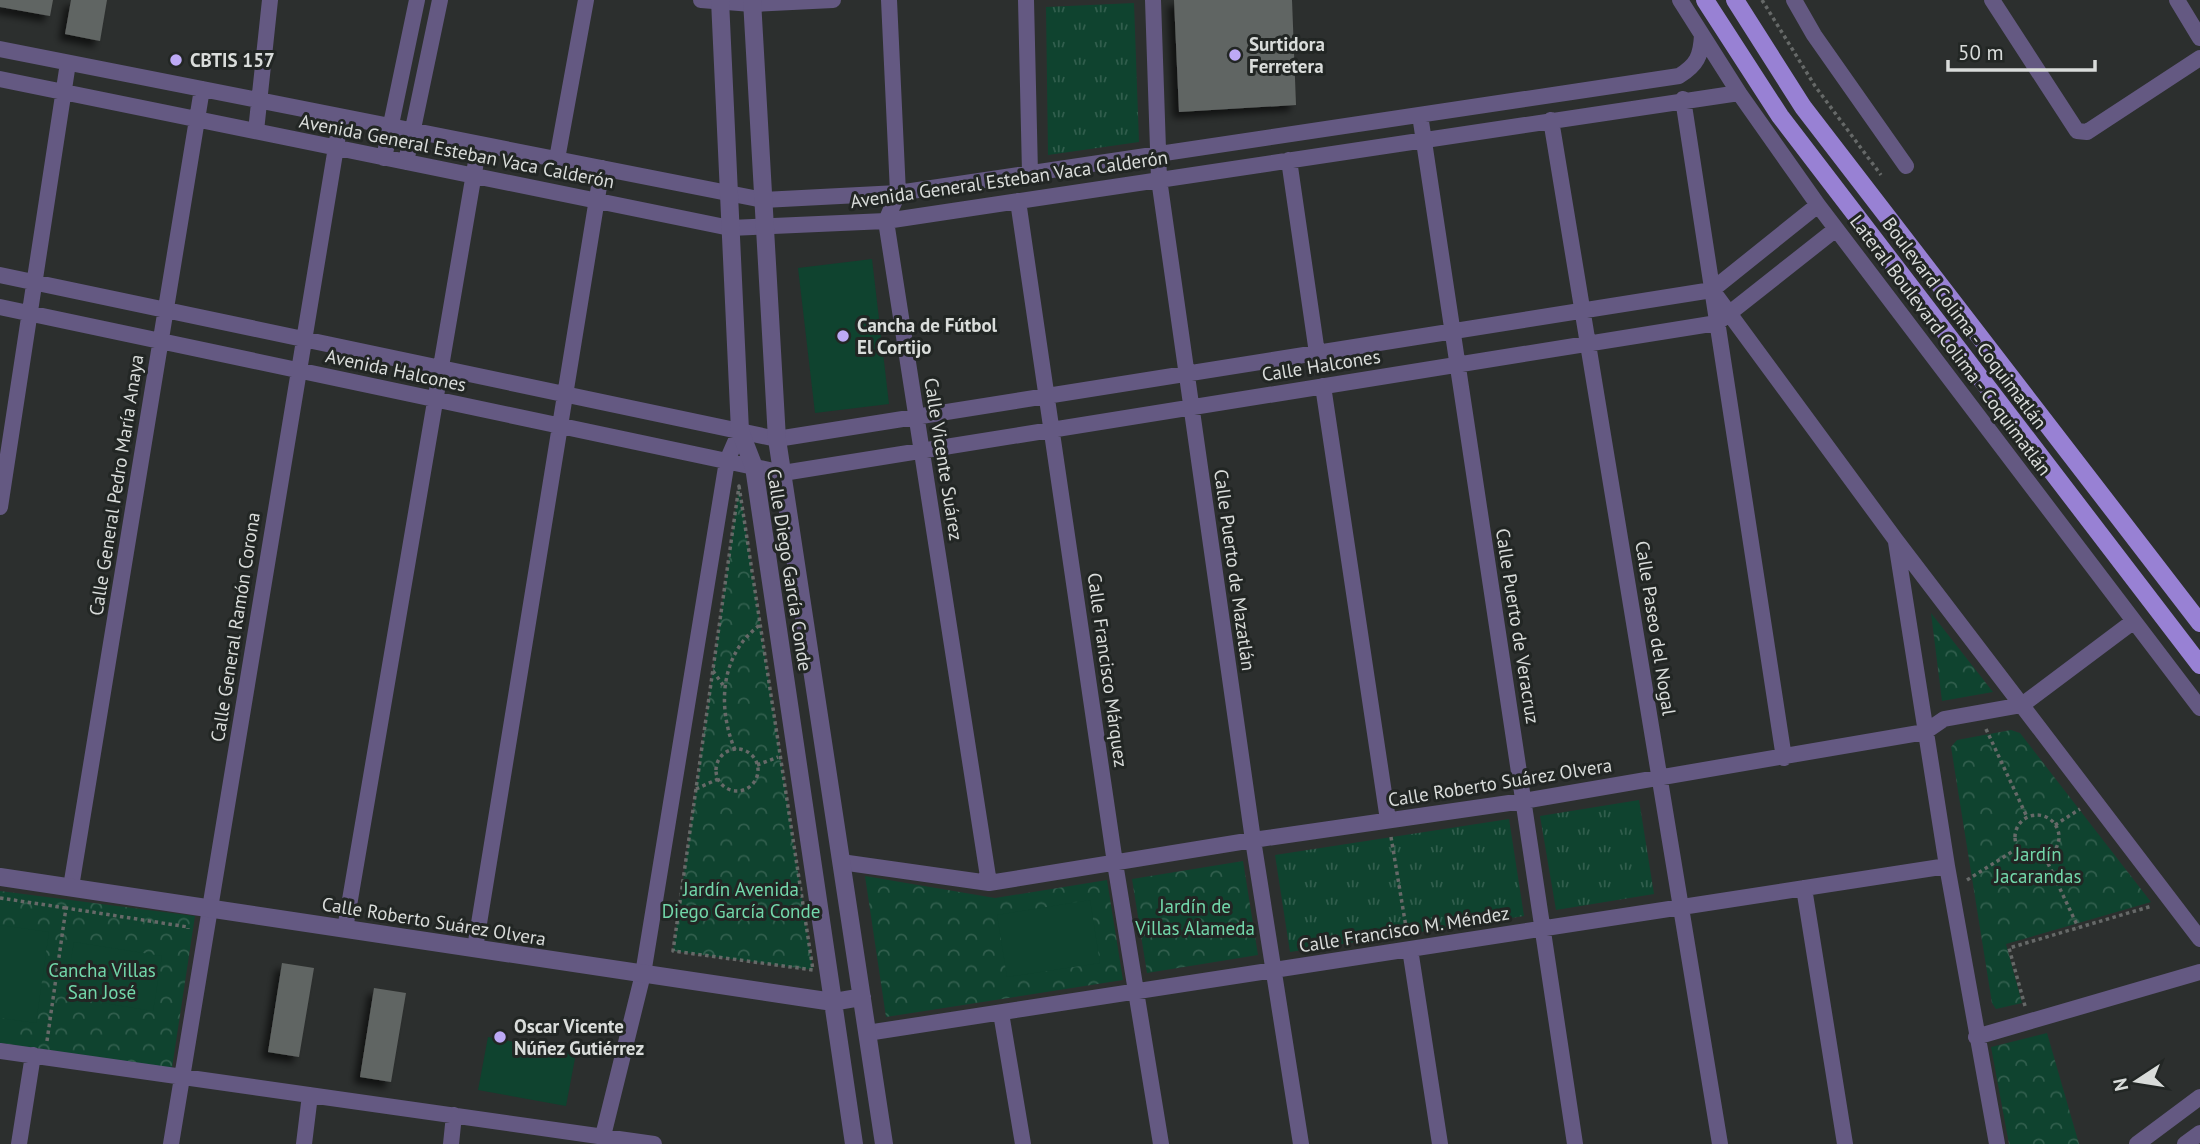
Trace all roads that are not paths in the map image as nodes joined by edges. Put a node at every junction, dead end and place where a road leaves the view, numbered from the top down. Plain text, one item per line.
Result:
1 (270, 0) edge
2 (417, 0) edge
3 (440, 0) edge
4 (586, 0) edge
5 (701, 0) edge
6 (833, 0) edge
7 (889, 0) edge
8 (1026, 0) edge
9 (1153, 0) edge
10 (1680, 0) edge
11 (1705, 0) edge
12 (1735, 0) edge
13 (1794, 0) edge
14 (1992, 0) edge
15 (2177, 0) edge
16 (720, 2) edge
17 (752, 2) edge
18 (1702, 35) junction
19 (2200, 38) edge
20 (0, 49) edge
21 (2200, 58) edge
22 (68, 63) junction
23 (0, 79) edge
24 (202, 89) junction
25 (64, 92) junction
26 (1739, 93) junction
27 (1683, 99) junction
28 (260, 101) junction
29 (1420, 115) junction
30 (341, 117) junction
31 (197, 119) junction
32 (1551, 120) junction
33 (391, 127) junction
34 (256, 131) junction
35 (412, 131) junction
36 (1423, 139) junction
37 (1234, 142) junction
38 (479, 144) junction
39 (336, 148) junction
40 (1157, 154) junction
41 (384, 158) junction
42 (556, 159) junction
43 (1289, 160) junction
44 (406, 162) junction
45 (1906, 166) dead end
46 (1238, 167) junction
47 (602, 168) junction
48 (1030, 173) junction
49 (473, 176) junction
50 (1158, 179) junction
51 (729, 193) junction
52 (898, 193) junction
53 (764, 200) junction
54 (597, 201) junction
55 (1018, 201) junction
56 (1818, 205) junction
57 (886, 221) junction
58 (765, 226) junction
59 (730, 228) junction
60 (1836, 229) junction
61 (0, 275) edge
62 (34, 282) junction
63 (1712, 290) junction
64 (0, 307) edge
65 (166, 310) junction
66 (1583, 311) junction
67 (30, 313) junction
68 (1723, 318) junction
69 (1452, 331) junction
70 (304, 340) junction
71 (161, 341) junction
72 (1588, 344) junction
73 (1317, 353) junction
74 (1458, 365) junction
75 (441, 368) junction
76 (298, 370) junction
77 (1184, 374) junction
78 (1323, 386) junction
79 (565, 394) junction
80 (1047, 396) junction
81 (435, 400) junction
82 (1190, 408) junction
83 (916, 417) junction
84 (560, 426) junction
85 (1053, 430) junction
86 (740, 431) junction
87 (778, 439) junction
88 (922, 451) junction
89 (727, 461) junction
90 (754, 467) junction
91 (783, 473) junction
92 (0, 507) edge
93 (1895, 539) junction
94 (2134, 621) junction
95 (2200, 623) edge
96 (2200, 665) edge
97 (2022, 705) junction
98 (2200, 708) edge
99 (1925, 732) junction
100 (1784, 758) junction
101 (1660, 779) junction
102 (1523, 802) junction
103 (1388, 820) junction
104 (1252, 840) junction
105 (841, 862) junction
106 (1115, 863) junction
107 (1947, 866) junction
108 (0, 877) edge
109 (989, 883) junction
110 (71, 887) junction
111 (1804, 888) junction
112 (1681, 907) junction
113 (210, 908) junction
114 (345, 929) junction
115 (1543, 929) junction
116 (2200, 939) edge
117 (475, 948) junction
118 (1409, 949) junction
119 (1272, 971) junction
120 (2200, 972) edge
121 (643, 974) junction
122 (1135, 992) junction
123 (862, 997) junction
124 (833, 1002) junction
125 (1000, 1013) junction
126 (867, 1033) junction
127 (1976, 1037) junction
128 (0, 1051) edge
129 (33, 1055) junction
130 (182, 1077) junction
131 (310, 1095) junction
132 (2200, 1097) edge
133 (454, 1115) junction
134 (2200, 1133) edge
135 (601, 1140) edge
136 (19, 1144) edge
137 (171, 1144) edge
138 (304, 1144) edge
139 (451, 1144) edge
140 (654, 1144) edge
141 (854, 1144) edge
142 (884, 1144) edge
143 (1023, 1144) edge
144 (1161, 1144) edge
145 (1301, 1144) edge
146 (1440, 1144) edge
147 (1575, 1144) edge
148 (1720, 1144) edge
149 (1844, 1144) edge
150 (1997, 1144) edge
151 (2137, 1144) edge
152 (2185, 1144) edge

1 - 28 street
2 - 33 street
3 - 35 street
4 - 42 street
5 - 16 street
6 - 17 street
7 - 52 street
8 - 48 street
9 - 40 street, Calle Puerto de Mazatlán
10 - 18 street, Lateral Boulevard Colima - Coquimatlán
11 - 96 main road, Boulevard Colima - Coquimatlán
12 - 95 main road, Boulevard Colima - Coquimatlán
13 - 45 street
14 - 21 street
15 - 19 street
16 - 17 street
16 - 51 street, Calle Diego García Conde
17 - 53 street, Calle Diego García Conde
18 - 26 street, Lateral Boulevard Colima - Coquimatlán
18 - 29 street, Avenida General Esteban Vaca Calderón
20 - 22 street, Avenida General Esteban Vaca Calderón
22 - 24 street, Avenida General Esteban Vaca Calderón
22 - 25 street
23 - 25 street, Avenida General Esteban Vaca Calderón
24 - 28 street, Avenida General Esteban Vaca Calderón
24 - 31 street, Calle General Pedro María Anaya
25 - 31 street, Avenida General Esteban Vaca Calderón
25 - 62 street
26 - 27 street, Avenida General Esteban Vaca Calderón
26 - 56 street, Lateral Boulevard Colima - Coquimatlán
27 - 32 street, Avenida General Esteban Vaca Calderón
27 - 63 street
28 - 30 street, Avenida General Esteban Vaca Calderón
28 - 34 street
29 - 36 street, Calle Puerto de Veracruz
29 - 37 street, Avenida General Esteban Vaca Calderón
30 - 33 street, Avenida General Esteban Vaca Calderón
30 - 39 street, Calle General Ramón Corona
31 - 34 street, Avenida General Esteban Vaca Calderón
31 - 65 street, Calle General Pedro María Anaya
32 - 36 street, Avenida General Esteban Vaca Calderón
32 - 66 street, Calle Paseo del Nogal
33 - 35 street, Avenida General Esteban Vaca Calderón
33 - 41 street
34 - 39 street, Avenida General Esteban Vaca Calderón
35 - 38 street, Avenida General Esteban Vaca Calderón
35 - 44 street
36 - 43 street, Avenida General Esteban Vaca Calderón
36 - 69 street, Calle Puerto de Veracruz
37 - 40 street, Avenida General Esteban Vaca Calderón
37 - 46 street
38 - 42 street, Avenida General Esteban Vaca Calderón
38 - 49 street
39 - 41 street, Avenida General Esteban Vaca Calderón
39 - 70 street, Calle General Ramón Corona
40 - 48 street, Avenida General Esteban Vaca Calderón
40 - 50 street, Calle Puerto de Mazatlán
41 - 44 street, Avenida General Esteban Vaca Calderón
42 - 47 street, Avenida General Esteban Vaca Calderón
43 - 46 street, Avenida General Esteban Vaca Calderón
43 - 73 street
44 - 49 street, Avenida General Esteban Vaca Calderón
46 - 50 street, Avenida General Esteban Vaca Calderón
47 - 51 street, Avenida General Esteban Vaca Calderón
47 - 54 street
48 - 52 street, Avenida General Esteban Vaca Calderón
49 - 54 street, Avenida General Esteban Vaca Calderón
49 - 75 street
50 - 55 street, Avenida General Esteban Vaca Calderón
50 - 77 street, Calle Puerto de Mazatlán
51 - 53 street, Avenida General Esteban Vaca Calderón
51 - 59 street, Calle Diego García Conde
52 - 53 street, Avenida General Esteban Vaca Calderón
52 - 57 street
53 - 58 street, Calle Diego García Conde
54 - 59 street, Avenida General Esteban Vaca Calderón
54 - 79 street
55 - 57 street, Avenida General Esteban Vaca Calderón
55 - 80 street, Calle Francisco Márquez
56 - 60 street, Lateral Boulevard Colima - Coquimatlán
56 - 63 street, Calle Halcones
57 - 58 street, Avenida General Esteban Vaca Calderón
57 - 83 street, Calle Vicente Suárez
58 - 59 street, Avenida General Esteban Vaca Calderón
58 - 87 street, Calle Diego García Conde
59 - 86 street, Calle Diego García Conde
60 - 68 street, Calle Halcones
60 - 94 street, Lateral Boulevard Colima - Coquimatlán
61 - 62 street, Avenida Halcones
62 - 65 street, Avenida Halcones
62 - 67 street
63 - 66 street, Calle Halcones
63 - 68 street
64 - 67 street, Avenida Halcones
65 - 70 street, Avenida Halcones
65 - 71 street, Calle General Pedro María Anaya
66 - 69 street, Calle Halcones
66 - 72 street, Calle Paseo del Nogal
67 - 71 street, Avenida Halcones
67 - 92 street
68 - 72 street, Calle Halcones
68 - 93 street
68 - 100 street
69 - 73 street, Calle Halcones
69 - 74 street, Calle Puerto de Veracruz
70 - 75 street, Avenida Halcones
70 - 76 street, Calle General Ramón Corona
71 - 76 street, Avenida Halcones
71 - 110 street, Calle General Pedro María Anaya
72 - 74 street, Calle Halcones
72 - 101 street, Calle Paseo del Nogal
73 - 77 street, Calle Halcones
74 - 78 street, Calle Halcones
74 - 102 street, Calle Puerto de Veracruz
75 - 79 street, Avenida Halcones
75 - 81 street
76 - 81 street, Avenida Halcones
76 - 113 street, Calle General Ramón Corona
77 - 80 street, Calle Halcones
77 - 82 street, Calle Puerto de Mazatlán
78 - 82 street, Calle Halcones
78 - 103 street
79 - 84 street
79 - 86 street, Avenida Halcones
80 - 83 street, Calle Halcones
80 - 85 street, Calle Francisco Márquez
81 - 84 street, Avenida Halcones
81 - 114 street
82 - 85 street, Calle Halcones
82 - 104 street, Calle Puerto de Mazatlán
83 - 87 street, Calle Halcones
83 - 88 street, Calle Vicente Suárez
84 - 89 street, Avenida Halcones
84 - 117 street
85 - 88 street, Calle Halcones
85 - 106 street, Calle Francisco Márquez
86 - 87 street, Avenida Halcones
86 - 89 street
86 - 90 street, Calle Diego García Conde
87 - 91 street, Calle Diego García Conde
88 - 91 street, Calle Halcones
88 - 109 street, Calle Vicente Suárez
89 - 90 street, Avenida Halcones
89 - 121 street
90 - 91 street, Avenida Halcones
90 - 124 street, Calle Diego García Conde
91 - 105 street, Calle Diego García Conde
93 - 97 street
93 - 99 street
94 - 97 street, Calle Roberto Suárez Olvera
94 - 98 street, Lateral Boulevard Colima - Coquimatlán
97 - 99 street, Calle Roberto Suárez Olvera
97 - 116 street
99 - 100 street, Calle Roberto Suárez Olvera
99 - 107 street
100 - 101 street, Calle Roberto Suárez Olvera
101 - 102 street, Calle Roberto Suárez Olvera
101 - 112 street, Calle Paseo del Nogal
102 - 103 street, Calle Roberto Suárez Olvera
102 - 115 street, Calle Puerto de Veracruz
103 - 104 street, Calle Roberto Suárez Olvera
104 - 106 street, Calle Roberto Suárez Olvera
104 - 119 street, Calle Puerto de Mazatlán
105 - 109 street, Calle Roberto Suárez Olvera
105 - 123 street, Calle Diego García Conde
106 - 109 street, Calle Roberto Suárez Olvera
106 - 122 street, Calle Francisco Márquez
107 - 111 street, Calle Francisco M. Méndez
107 - 127 street
108 - 110 street, Calle Roberto Suárez Olvera
110 - 113 street, Calle Roberto Suárez Olvera
111 - 112 street, Calle Francisco M. Méndez
111 - 149 street
112 - 115 street, Calle Francisco M. Méndez
112 - 148 street, Calle Paseo del Nogal
113 - 114 street, Calle Roberto Suárez Olvera
113 - 130 street, Calle General Ramón Corona
114 - 117 street, Calle Roberto Suárez Olvera
115 - 118 street, Calle Francisco M. Méndez
115 - 147 street, Calle Puerto de Veracruz
117 - 121 street, Calle Roberto Suárez Olvera
118 - 119 street, Calle Francisco M. Méndez
118 - 146 street
119 - 122 street, Calle Francisco M. Méndez
119 - 145 street, Calle Puerto de Mazatlán
120 - 127 street
121 - 124 street, Calle Roberto Suárez Olvera
121 - 135 street
122 - 125 street, Calle Francisco M. Méndez
122 - 144 street, Calle Francisco Márquez
123 - 124 street, Calle Roberto Suárez Olvera
123 - 126 street, Calle Diego García Conde
124 - 141 street, Calle Diego García Conde
125 - 126 street, Calle Francisco M. Méndez
125 - 143 street
126 - 142 street, Calle Diego García Conde
127 - 150 street
128 - 129 street
129 - 130 street
129 - 136 street
130 - 131 street
130 - 137 street, Calle General Ramón Corona
131 - 133 street
131 - 138 street
132 - 151 street
133 - 135 street
133 - 139 street
134 - 152 street
135 - 140 street

